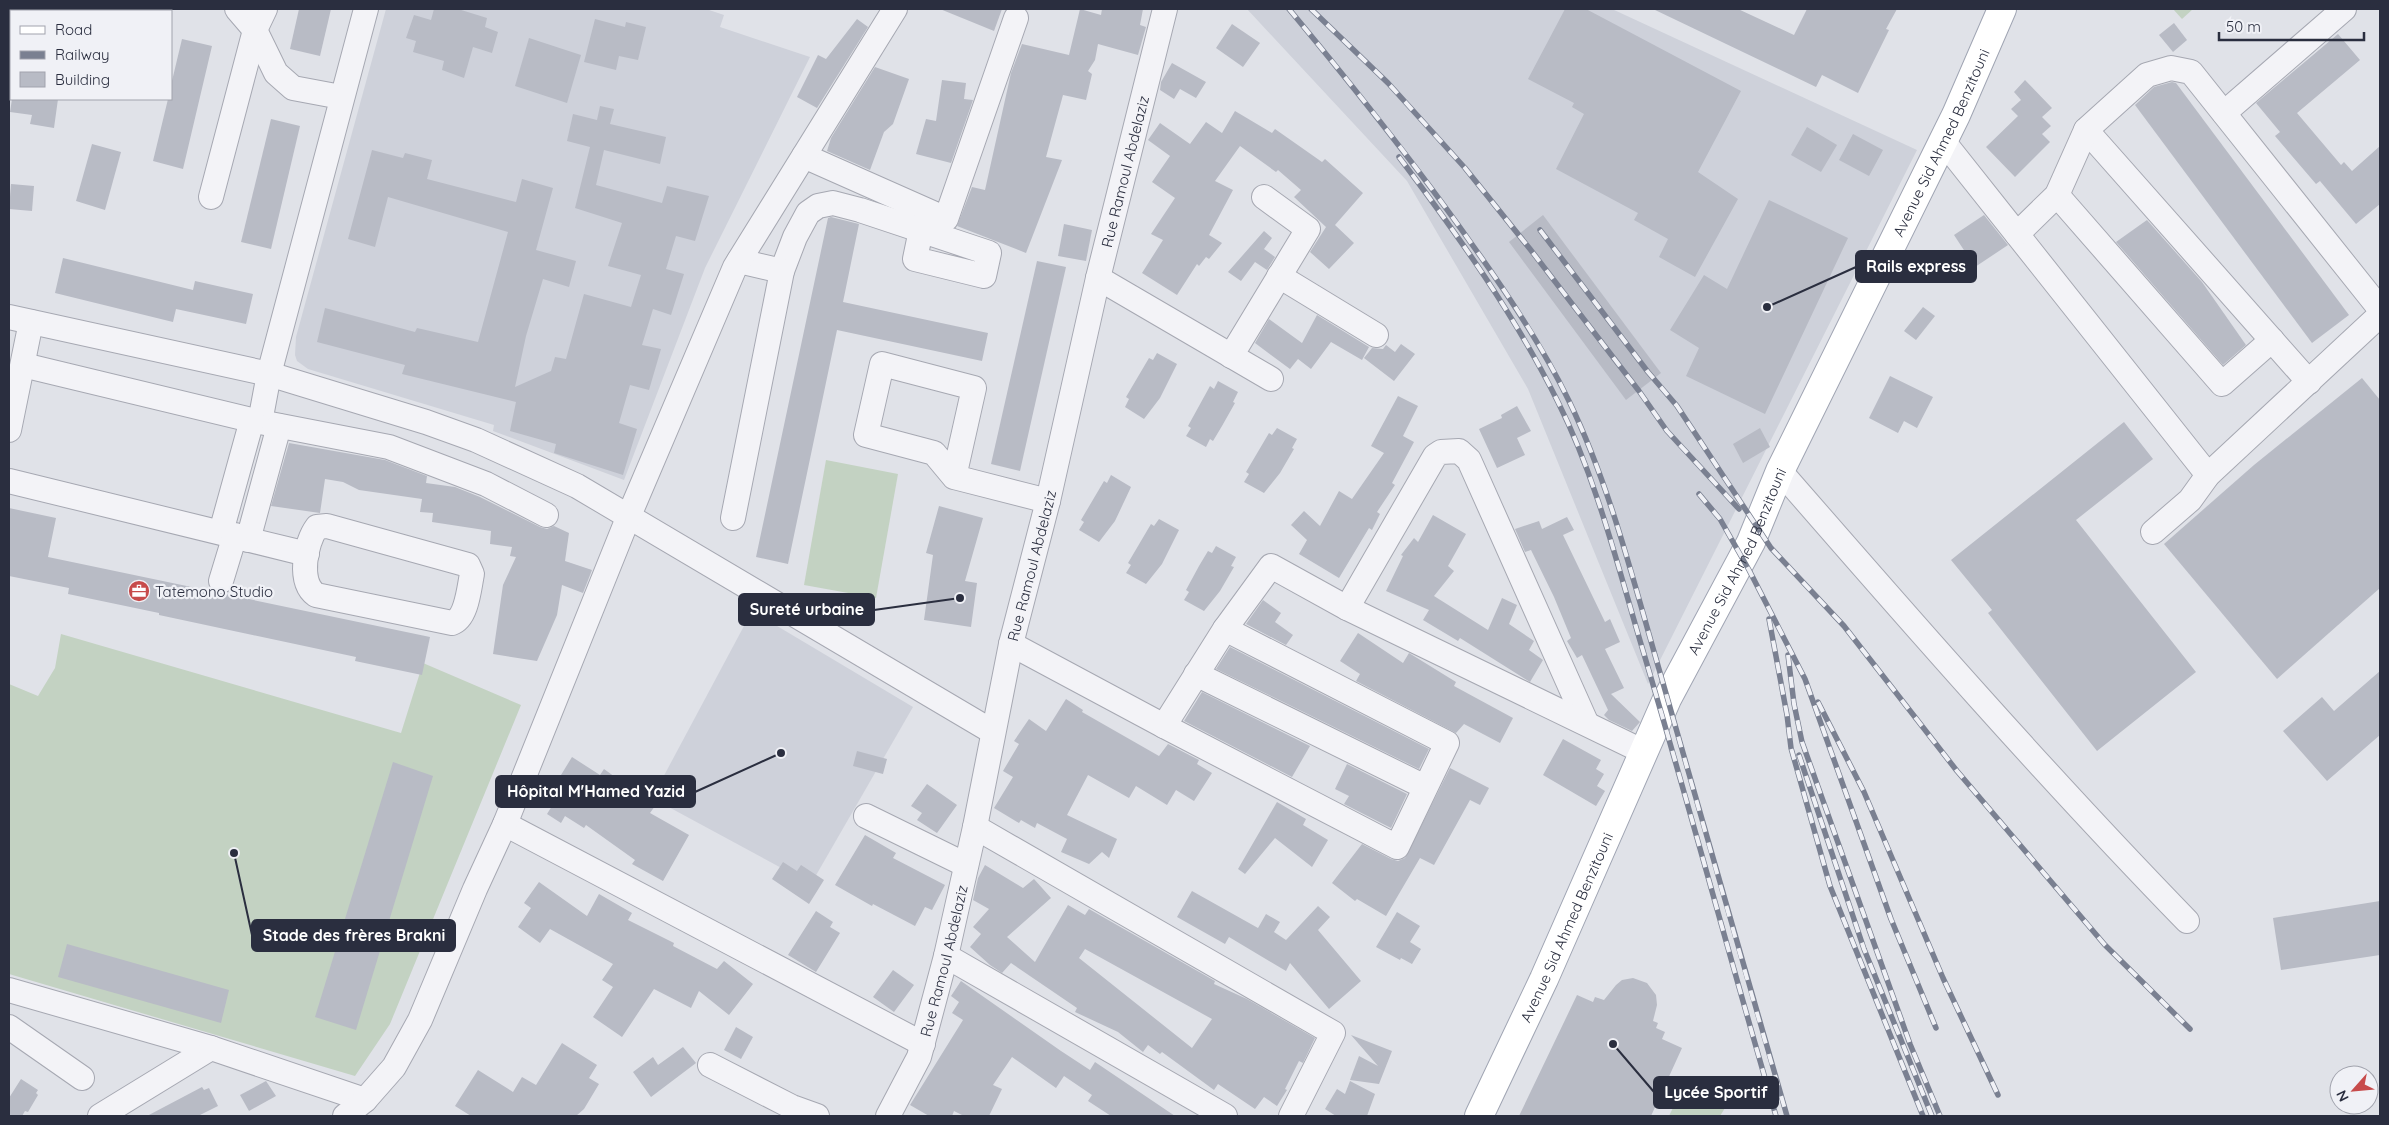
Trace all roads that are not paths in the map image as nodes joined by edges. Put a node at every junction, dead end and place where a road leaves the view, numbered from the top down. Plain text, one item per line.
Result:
1 (237, 9) edge
2 (265, 9) edge
3 (366, 9) edge
4 (895, 9) edge
5 (1165, 9) edge
6 (2002, 9) edge
7 (2344, 9) edge
8 (1016, 18) dead end
9 (255, 30) junction
10 (341, 97) junction
11 (2224, 113) junction
12 (2086, 130) junction
13 (1943, 141) junction
14 (804, 156) junction
15 (2057, 195) junction
16 (211, 197) dead end
17 (1264, 197) dead end
18 (921, 230) dead end
19 (2017, 234) junction
20 (739, 261) junction
21 (782, 271) junction
22 (1279, 276) junction
23 (1098, 278) junction
24 (2380, 309) edge
25 (2380, 315) edge
26 (20, 320) edge
27 (1376, 335) dead end
28 (2272, 340) junction
29 (1231, 356) junction
30 (22, 365) junction
31 (269, 374) junction
32 (1271, 379) dead end
33 (2309, 382) junction
34 (264, 423) junction
35 (9, 430) edge
36 (1780, 471) junction
37 (2208, 475) junction
38 (954, 477) junction
39 (9, 481) edge
40 (1048, 501) junction
41 (546, 514) dead end
42 (628, 518) junction
43 (733, 518) dead end
44 (2153, 532) dead end
45 (235, 536) junction
46 (307, 554) junction
47 (221, 581) dead end
48 (1348, 608) junction
49 (1225, 629) junction
50 (1011, 644) junction
51 (1196, 674) junction
52 (1586, 722) junction
53 (1164, 726) junction
54 (993, 732) junction
55 (1644, 752) junction
56 (1425, 787) junction
57 (866, 816) dead end
58 (504, 824) junction
59 (975, 827) junction
60 (966, 865) junction
61 (2187, 921) dead end
62 (946, 956) junction
63 (9, 990) edge
64 (9, 1027) edge
65 (923, 1044) junction
66 (211, 1048) junction
67 (710, 1065) dead end
68 (82, 1078) dead end
69 (364, 1100) junction
70 (788, 1112) edge
71 (100, 1116) edge
72 (345, 1116) edge
73 (817, 1116) edge
74 (888, 1116) edge
75 (1226, 1116) edge
76 (1291, 1116) edge
77 (1479, 1116) edge

1 - 9 street
2 - 9 street
3 - 10 street
4 - 14 street
5 - 23 street, Rue Ramoul Abdelaziz
6 - 13 main road, Avenue Sid Ahmed Benzitouni
7 - 11 street
8 - 14 street
9 - 10 street
9 - 16 street
10 - 31 street
11 - 12 street
11 - 24 street
12 - 15 street
12 - 28 street
13 - 19 street
13 - 36 main road, Avenue Sid Ahmed Benzitouni
14 - 20 street
15 - 19 street
15 - 28 street
17 - 22 street
18 - 21 street
19 - 37 street
20 - 21 street
20 - 42 street
21 - 43 street
22 - 27 street
22 - 29 street
23 - 29 street
23 - 40 street, Rue Ramoul Abdelaziz
25 - 33 street
26 - 30 street
26 - 31 street
28 - 33 street
29 - 32 street
30 - 34 street
30 - 35 street
31 - 34 street
31 - 42 street
33 - 37 street
34 - 41 street
34 - 45 street
36 - 55 main road, Avenue Sid Ahmed Benzitouni
36 - 61 street
37 - 44 street
38 - 38 street
38 - 40 street
39 - 45 street
40 - 50 street, Rue Ramoul Abdelaziz
42 - 54 street
42 - 58 street
45 - 46 street
45 - 47 street
46 - 46 street
48 - 49 street
48 - 52 street
48 - 52 street
49 - 51 street
49 - 56 street
50 - 53 street
50 - 54 street, Rue Ramoul Abdelaziz
51 - 53 street
51 - 56 street
52 - 55 street
53 - 56 street
54 - 59 street, Rue Ramoul Abdelaziz
55 - 77 main road, Avenue Sid Ahmed Benzitouni
57 - 60 street
58 - 65 street
58 - 69 street
59 - 60 street, Rue Ramoul Abdelaziz
59 - 76 street
60 - 62 street, Rue Ramoul Abdelaziz
62 - 65 street, Rue Ramoul Abdelaziz
62 - 75 street
63 - 66 street
64 - 68 street
65 - 74 street, Rue Ramoul Abdelaziz
66 - 69 street
66 - 71 street
67 - 70 street
69 - 72 street
70 - 73 street

